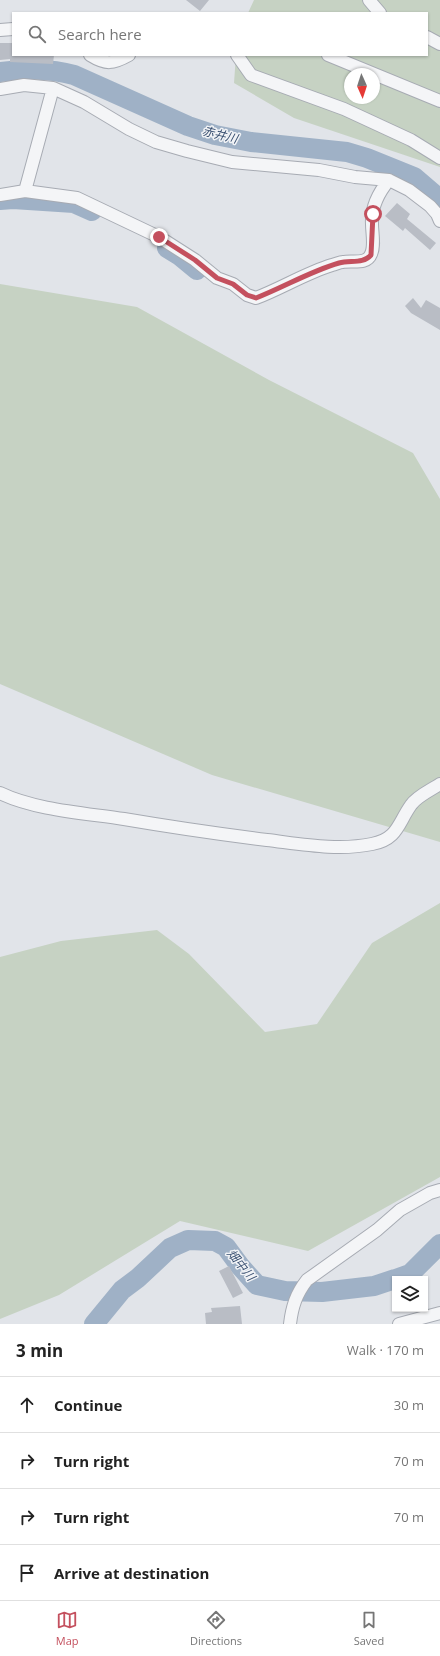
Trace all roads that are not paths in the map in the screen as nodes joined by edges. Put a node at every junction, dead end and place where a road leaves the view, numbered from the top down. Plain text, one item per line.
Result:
1 (369, 0) edge
2 (379, 12) edge
3 (12, 29) edge
4 (0, 30) edge
5 (428, 38) edge
6 (440, 44) edge
7 (92, 56) edge
8 (127, 56) edge
9 (238, 56) edge
10 (330, 56) edge
11 (53, 88) junction
12 (0, 89) edge
13 (440, 101) edge
14 (440, 158) edge
15 (389, 180) junction
16 (25, 191) junction
17 (0, 195) edge
18 (440, 221) edge
19 (440, 784) edge
20 (0, 793) edge
21 (440, 1190) edge
22 (440, 1313) edge
23 (290, 1324) edge
24 (399, 1324) edge

1 - 2 street
3 - 4 street
5 - 6 street
7 - 8 street
9 - 14 street
10 - 13 street
11 - 12 street
11 - 15 street
11 - 16 street
15 - 16 street
15 - 18 street
16 - 17 street
19 - 20 street
21 - 23 street
22 - 24 street

